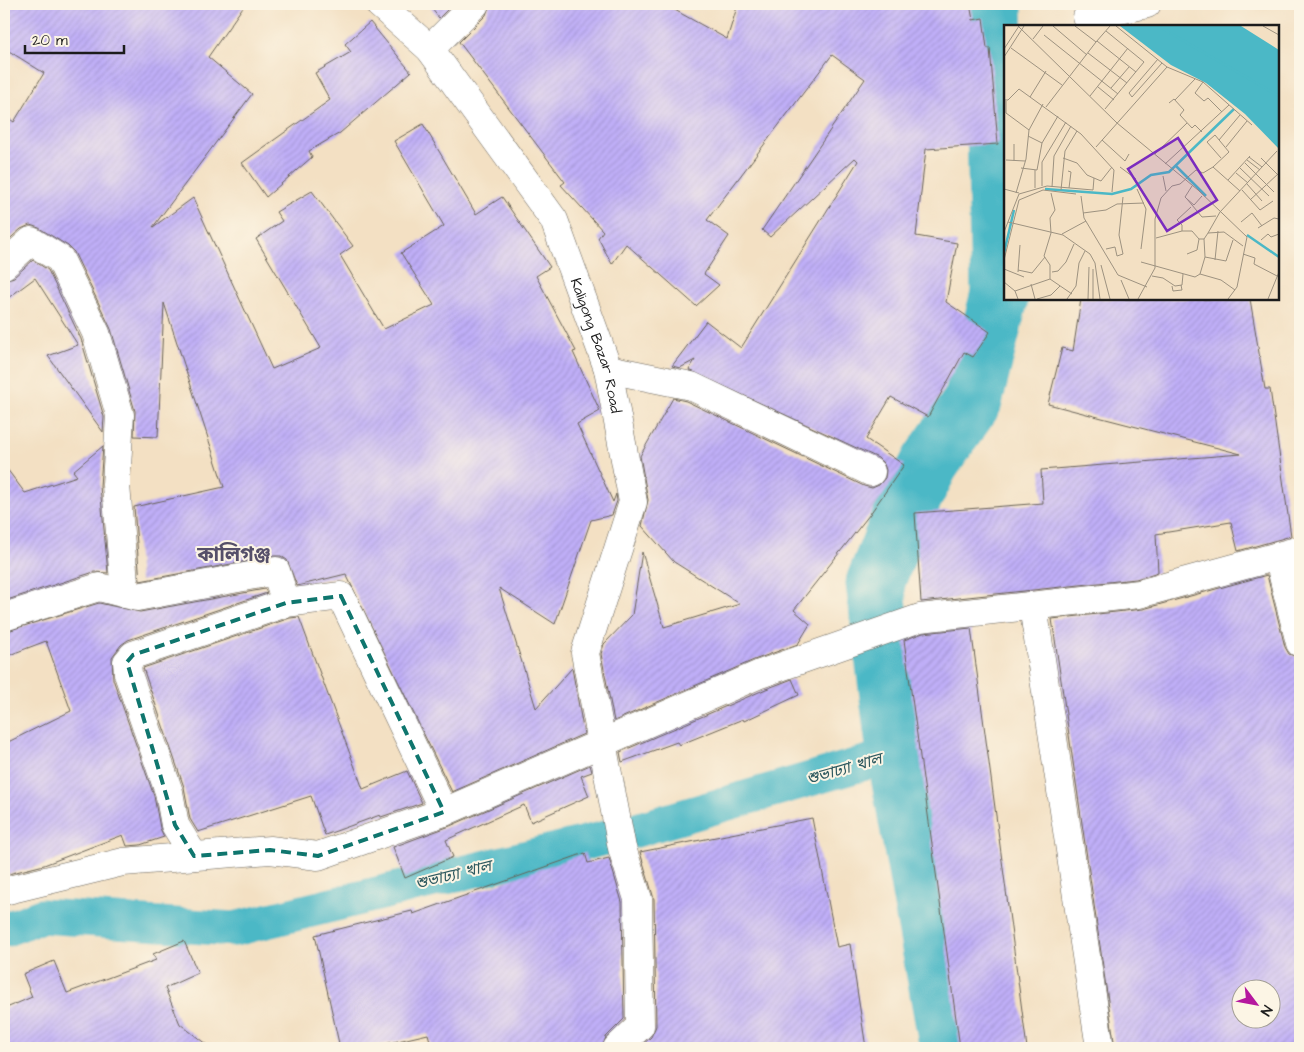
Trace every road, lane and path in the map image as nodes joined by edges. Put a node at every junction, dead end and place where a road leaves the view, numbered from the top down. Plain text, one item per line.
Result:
1 (379, 4) edge
2 (475, 4) edge
3 (1147, 4) edge
4 (1088, 18) dead end
5 (430, 49) junction
6 (4, 265) edge
7 (608, 369) junction
8 (870, 472) dead end
9 (1289, 553) edge
10 (125, 594) junction
11 (286, 603) junction
12 (1033, 606) junction
13 (4, 617) edge
14 (1300, 643) edge
15 (600, 744) junction
16 (444, 812) junction
17 (194, 856) junction
18 (4, 892) edge
19 (617, 1048) edge
20 (1100, 1048) edge

1 - 5 street, Kaligong Bazar Road
2 - 5 street
3 - 4 street
5 - 7 street, Kaligong Bazar Road
6 - 10 street
7 - 8 street
7 - 15 street, Kaligong Bazar Road
9 - 12 street
9 - 14 street
10 - 11 street
10 - 13 street
11 - 16 street
11 - 17 street
12 - 15 street
12 - 20 street
15 - 16 street
15 - 19 street, Kaligong Bazar Road
16 - 17 street
17 - 18 street

